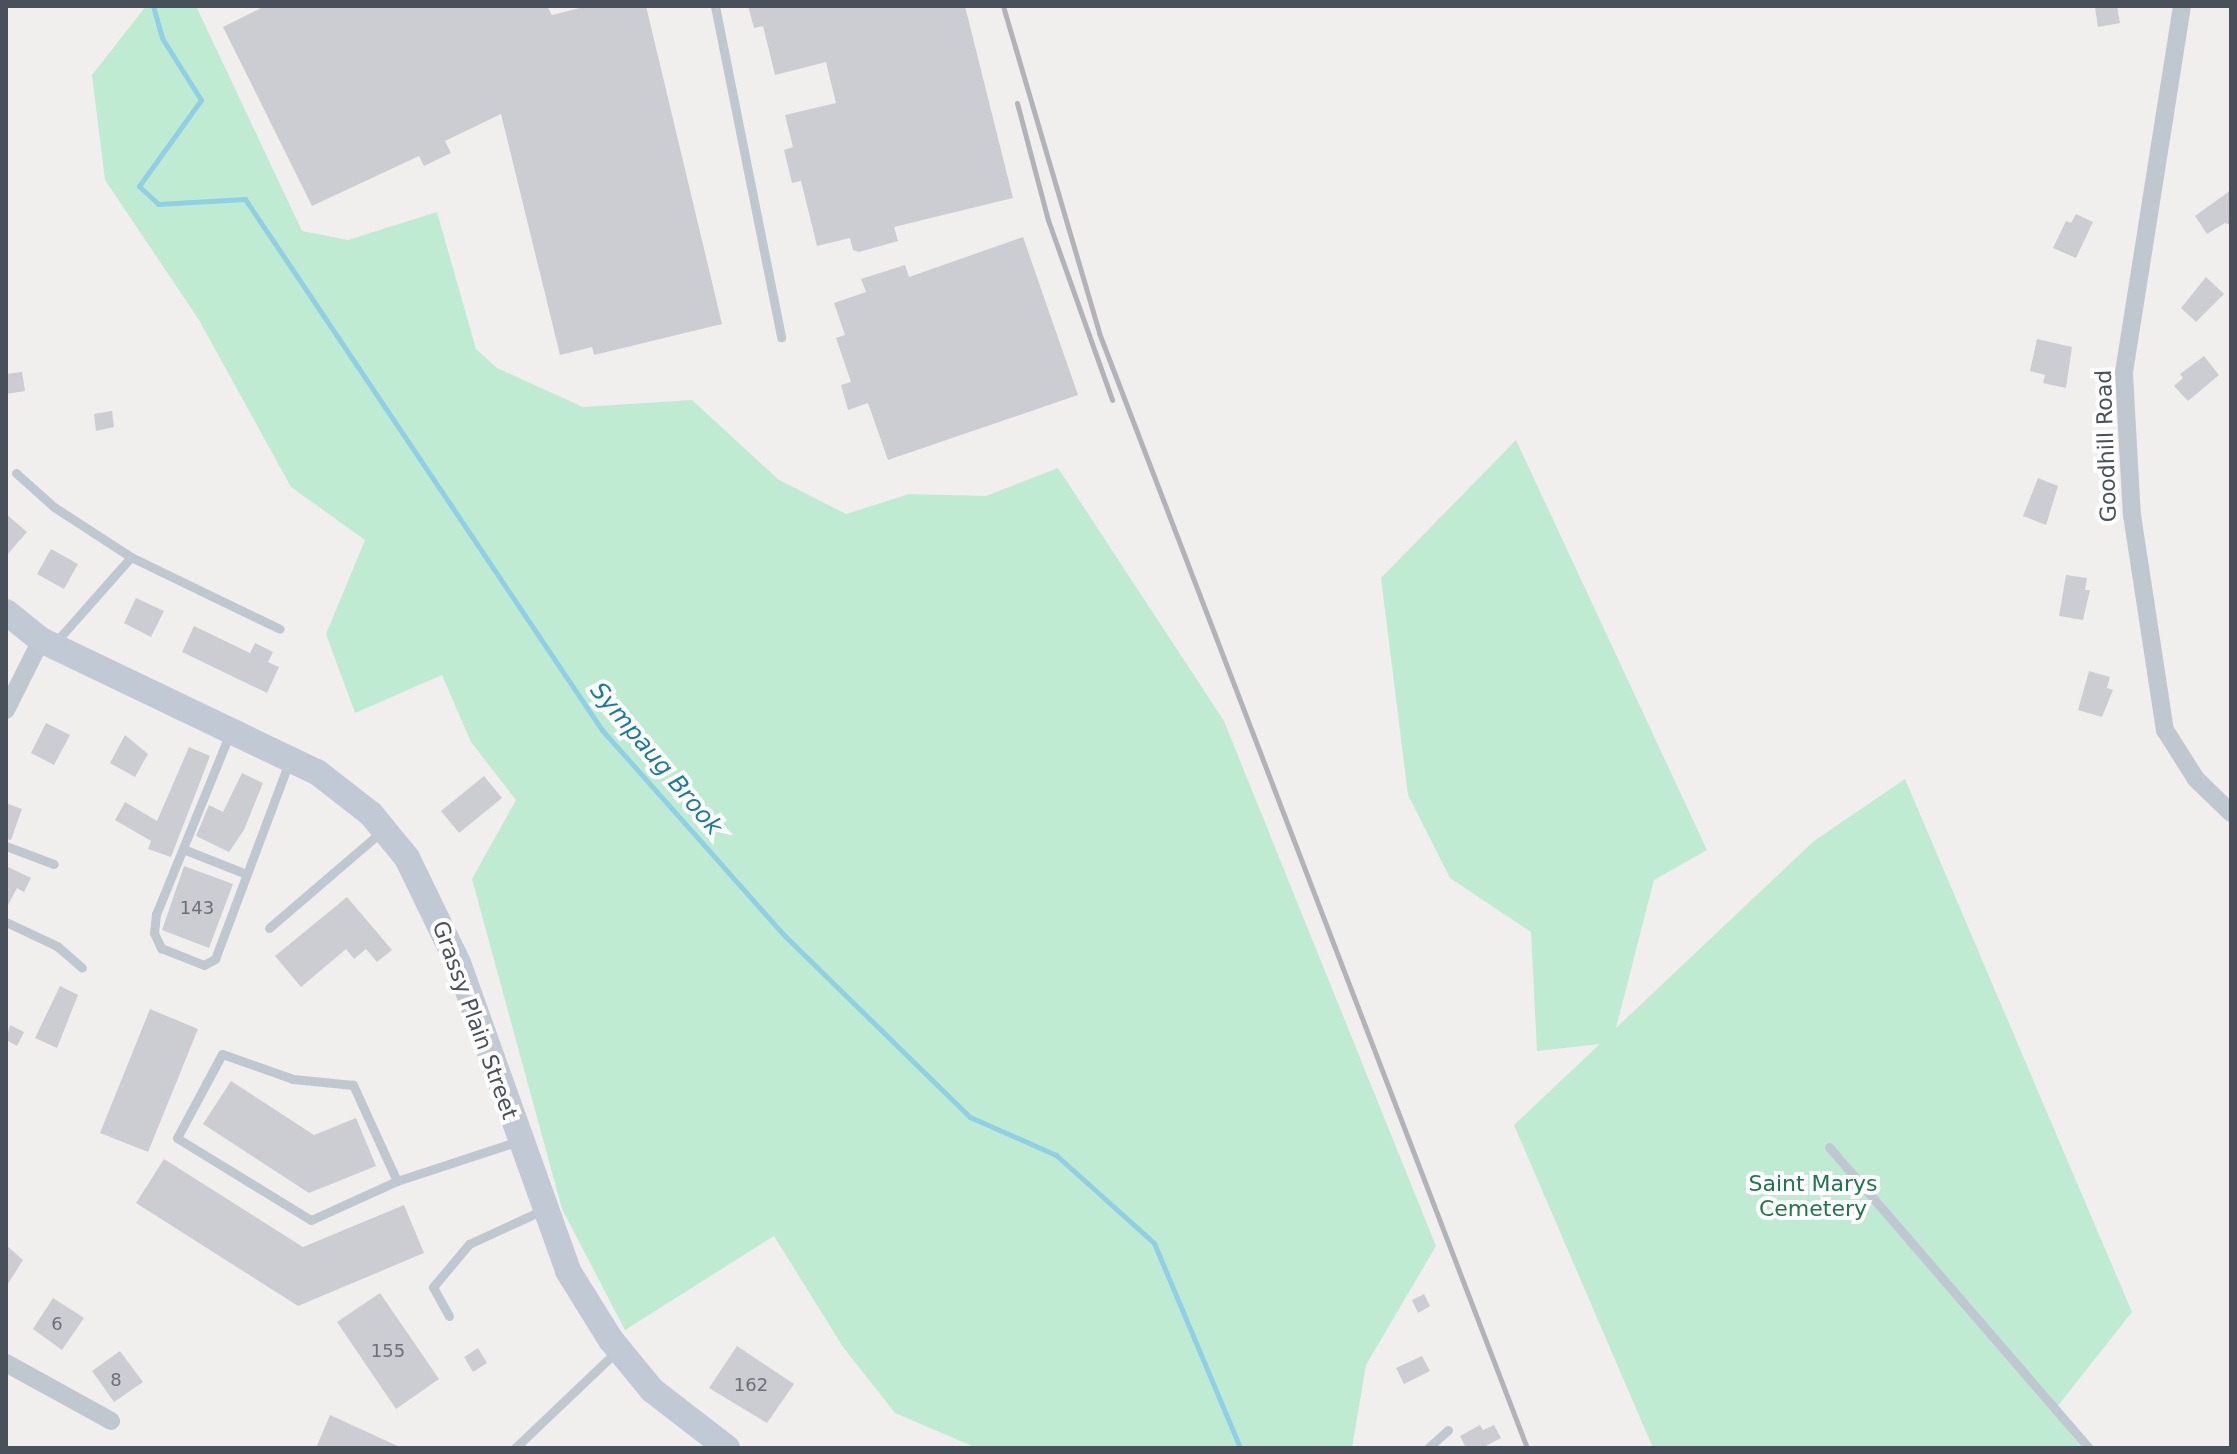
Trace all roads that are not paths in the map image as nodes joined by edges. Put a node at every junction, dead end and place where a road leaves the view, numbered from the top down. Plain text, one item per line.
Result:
1 (715, 6) edge
2 (2182, 6) edge
3 (781, 337) dead end
4 (16, 473) dead end
5 (131, 557) junction
6 (6, 612) edge
7 (280, 629) dead end
8 (47, 643) junction
9 (6, 710) edge
10 (232, 730) junction
11 (290, 759) junction
12 (2231, 813) edge
13 (384, 830) junction
14 (6, 846) edge
15 (183, 849) junction
16 (54, 864) dead end
17 (244, 873) junction
18 (6, 922) edge
19 (269, 928) dead end
20 (82, 968) dead end
21 (519, 1141) junction
22 (1829, 1147) dead end
23 (397, 1181) junction
24 (543, 1210) junction
25 (449, 1316) dead end
26 (618, 1349) junction
27 (6, 1363) edge
28 (111, 1421) dead end
29 (1448, 1430) dead end
30 (713, 1445) edge
31 (515, 1448) edge
32 (1428, 1448) edge
33 (2089, 1448) edge

1 - 3 lane
2 - 12 street, Goodhill Road
4 - 5 lane
5 - 7 lane
5 - 8 lane
6 - 8 main road, Grassy Plain Street
8 - 9 street
8 - 10 main road, Grassy Plain Street
10 - 11 main road, Grassy Plain Street
10 - 15 lane
11 - 13 main road, Grassy Plain Street
11 - 17 lane
13 - 19 lane
13 - 21 main road, Grassy Plain Street
14 - 16 lane
15 - 17 lane
15 - 17 lane
18 - 20 lane
21 - 23 lane
21 - 24 main road, Grassy Plain Street
22 - 33 lane
23 - 23 lane
24 - 25 lane
24 - 26 main road, Grassy Plain Street
26 - 30 main road, Grassy Plain Street
26 - 31 lane
27 - 28 street
29 - 32 lane

